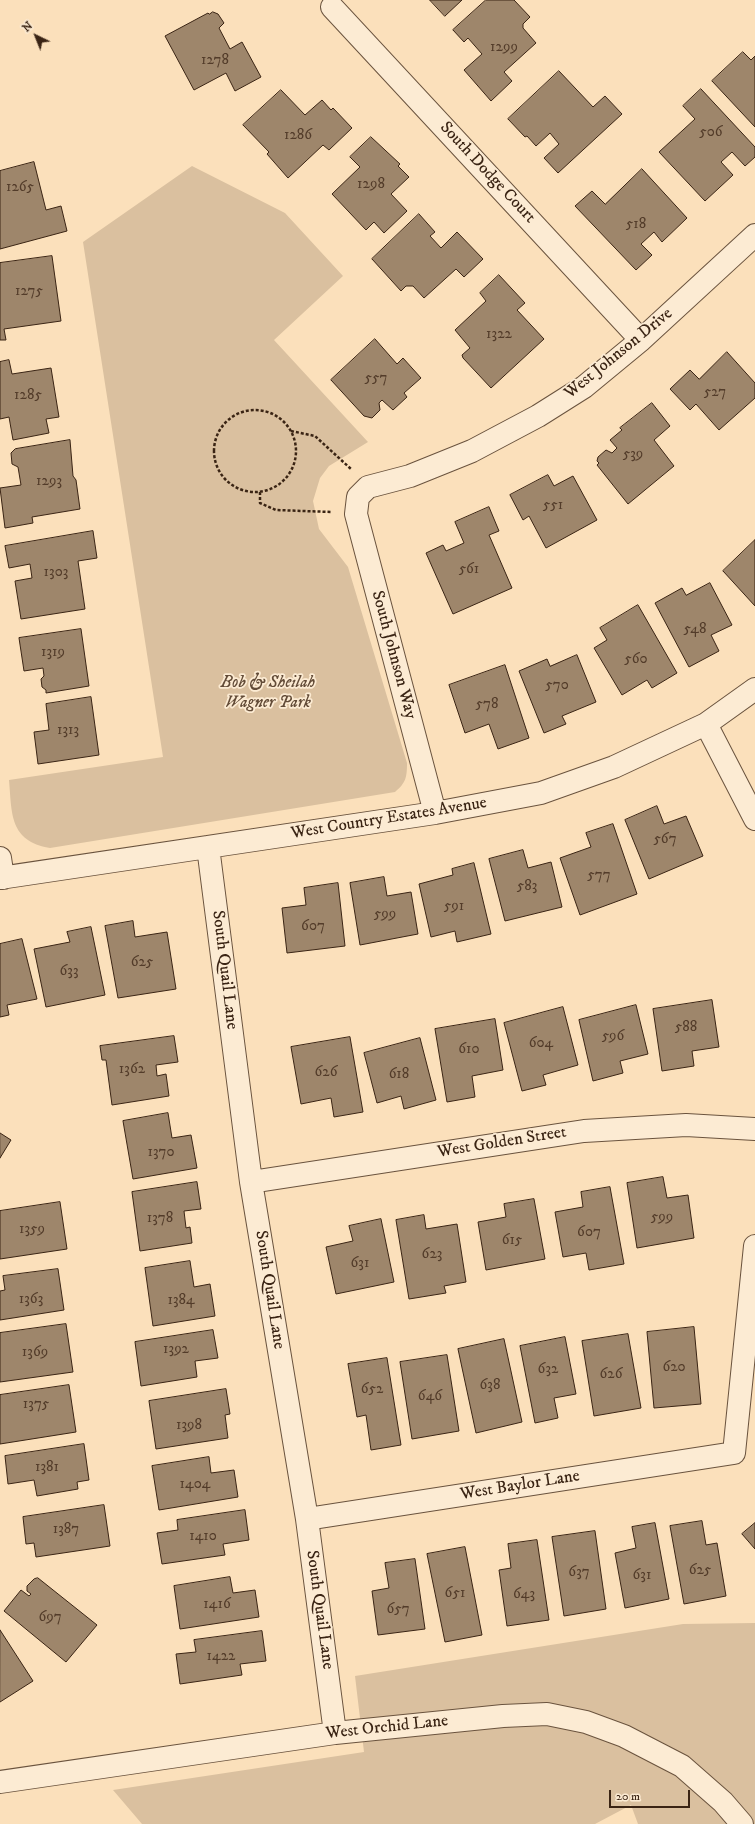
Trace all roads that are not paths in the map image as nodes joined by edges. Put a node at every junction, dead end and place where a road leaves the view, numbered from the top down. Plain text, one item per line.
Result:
1 (332, 7) dead end
2 (755, 234) edge
3 (641, 340) junction
4 (361, 499) joint
5 (755, 689) edge
6 (706, 724) junction
7 (435, 813) junction
8 (755, 819) edge
9 (208, 847) junction
10 (1, 871) edge
11 (755, 1129) edge
12 (251, 1182) junction
13 (755, 1246) edge
14 (307, 1519) junction
15 (335, 1733) junction
16 (0, 1782) edge
17 (742, 1824) edge

1 - 3 street, South Dodge Court
2 - 3 street, West Johnson Drive
3 - 4 street, West Johnson Drive
4 - 7 street, South Johnson Way
5 - 6 street, West Country Estates Avenue
6 - 7 street, West Country Estates Avenue
6 - 8 street
7 - 9 street, West Country Estates Avenue
9 - 10 street, West Country Estates Avenue
9 - 12 street, South Quail Lane
11 - 12 street, West Golden Street
12 - 14 street, South Quail Lane
13 - 14 street, West Baylor Lane
14 - 15 street, South Quail Lane
15 - 16 street, West Orchid Lane
15 - 17 street, West Orchid Lane

